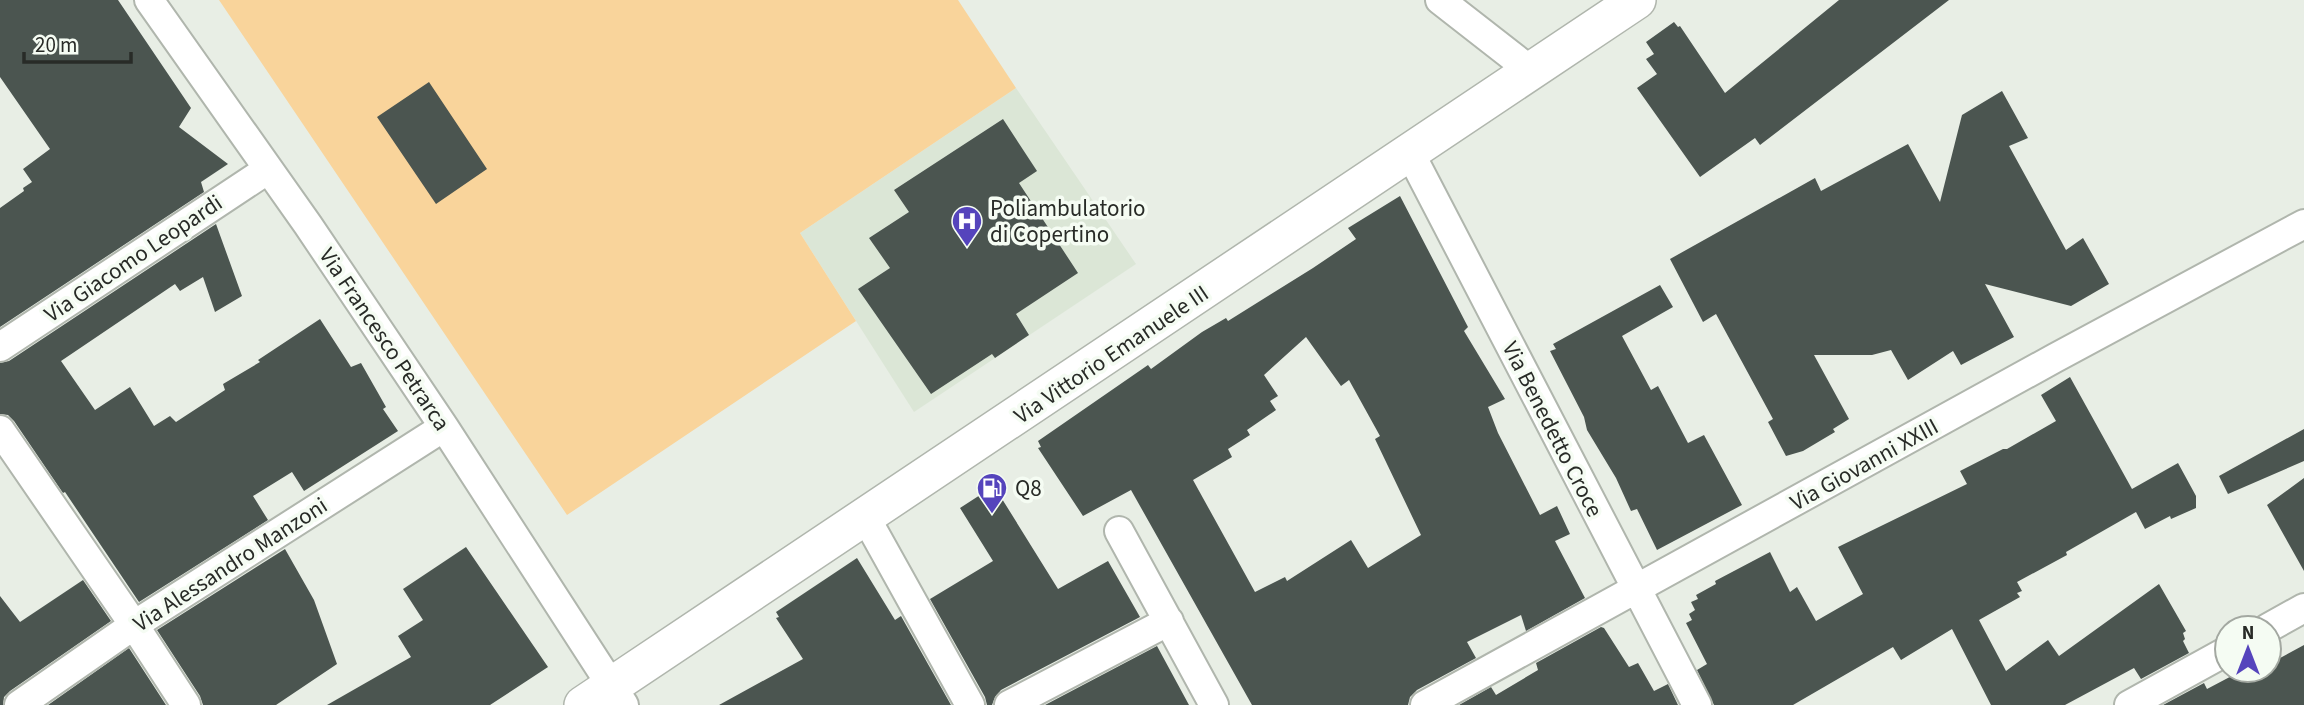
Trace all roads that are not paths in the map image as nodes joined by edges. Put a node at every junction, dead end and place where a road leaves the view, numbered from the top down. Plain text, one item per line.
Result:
1 (149, 0) edge
2 (1440, 0) edge
3 (1637, 0) edge
4 (1531, 71) junction
5 (1410, 153) junction
6 (267, 170) junction
7 (2304, 224) edge
8 (0, 347) edge
9 (444, 427) junction
10 (0, 430) edge
11 (866, 517) junction
12 (1119, 531) dead end
13 (1636, 590) junction
14 (2304, 608) edge
15 (2283, 619) edge
16 (1168, 621) junction
17 (134, 625) junction
18 (2213, 658) edge
19 (619, 695) edge
20 (19, 705) edge
21 (186, 705) edge
22 (583, 705) edge
23 (970, 705) edge
24 (1009, 705) edge
25 (1214, 705) edge
26 (1425, 705) edge
27 (1697, 705) edge
28 (2129, 705) edge

1 - 6 street, Via Francesco Petrarca
2 - 4 street
3 - 4 street, Via Vittorio Emanuele III
4 - 5 street, Via Vittorio Emanuele III
5 - 11 street, Via Vittorio Emanuele III
5 - 13 street, Via Benedetto Croce
6 - 8 street, Via Giacomo Leopardi
6 - 9 street, Via Francesco Petrarca
7 - 13 street, Via Giovanni XXIII
9 - 17 street, Via Alessandro Manzoni
9 - 19 street, Via Francesco Petrarca
10 - 17 street
11 - 19 street, Via Vittorio Emanuele III
11 - 23 street
12 - 16 street
13 - 26 street, Via Giovanni XXIII
13 - 27 street, Via Benedetto Croce
14 - 15 street
16 - 24 street
16 - 25 street
17 - 20 street, Via Alessandro Manzoni
17 - 21 street
18 - 28 street
19 - 22 street, Via Vittorio Emanuele III

